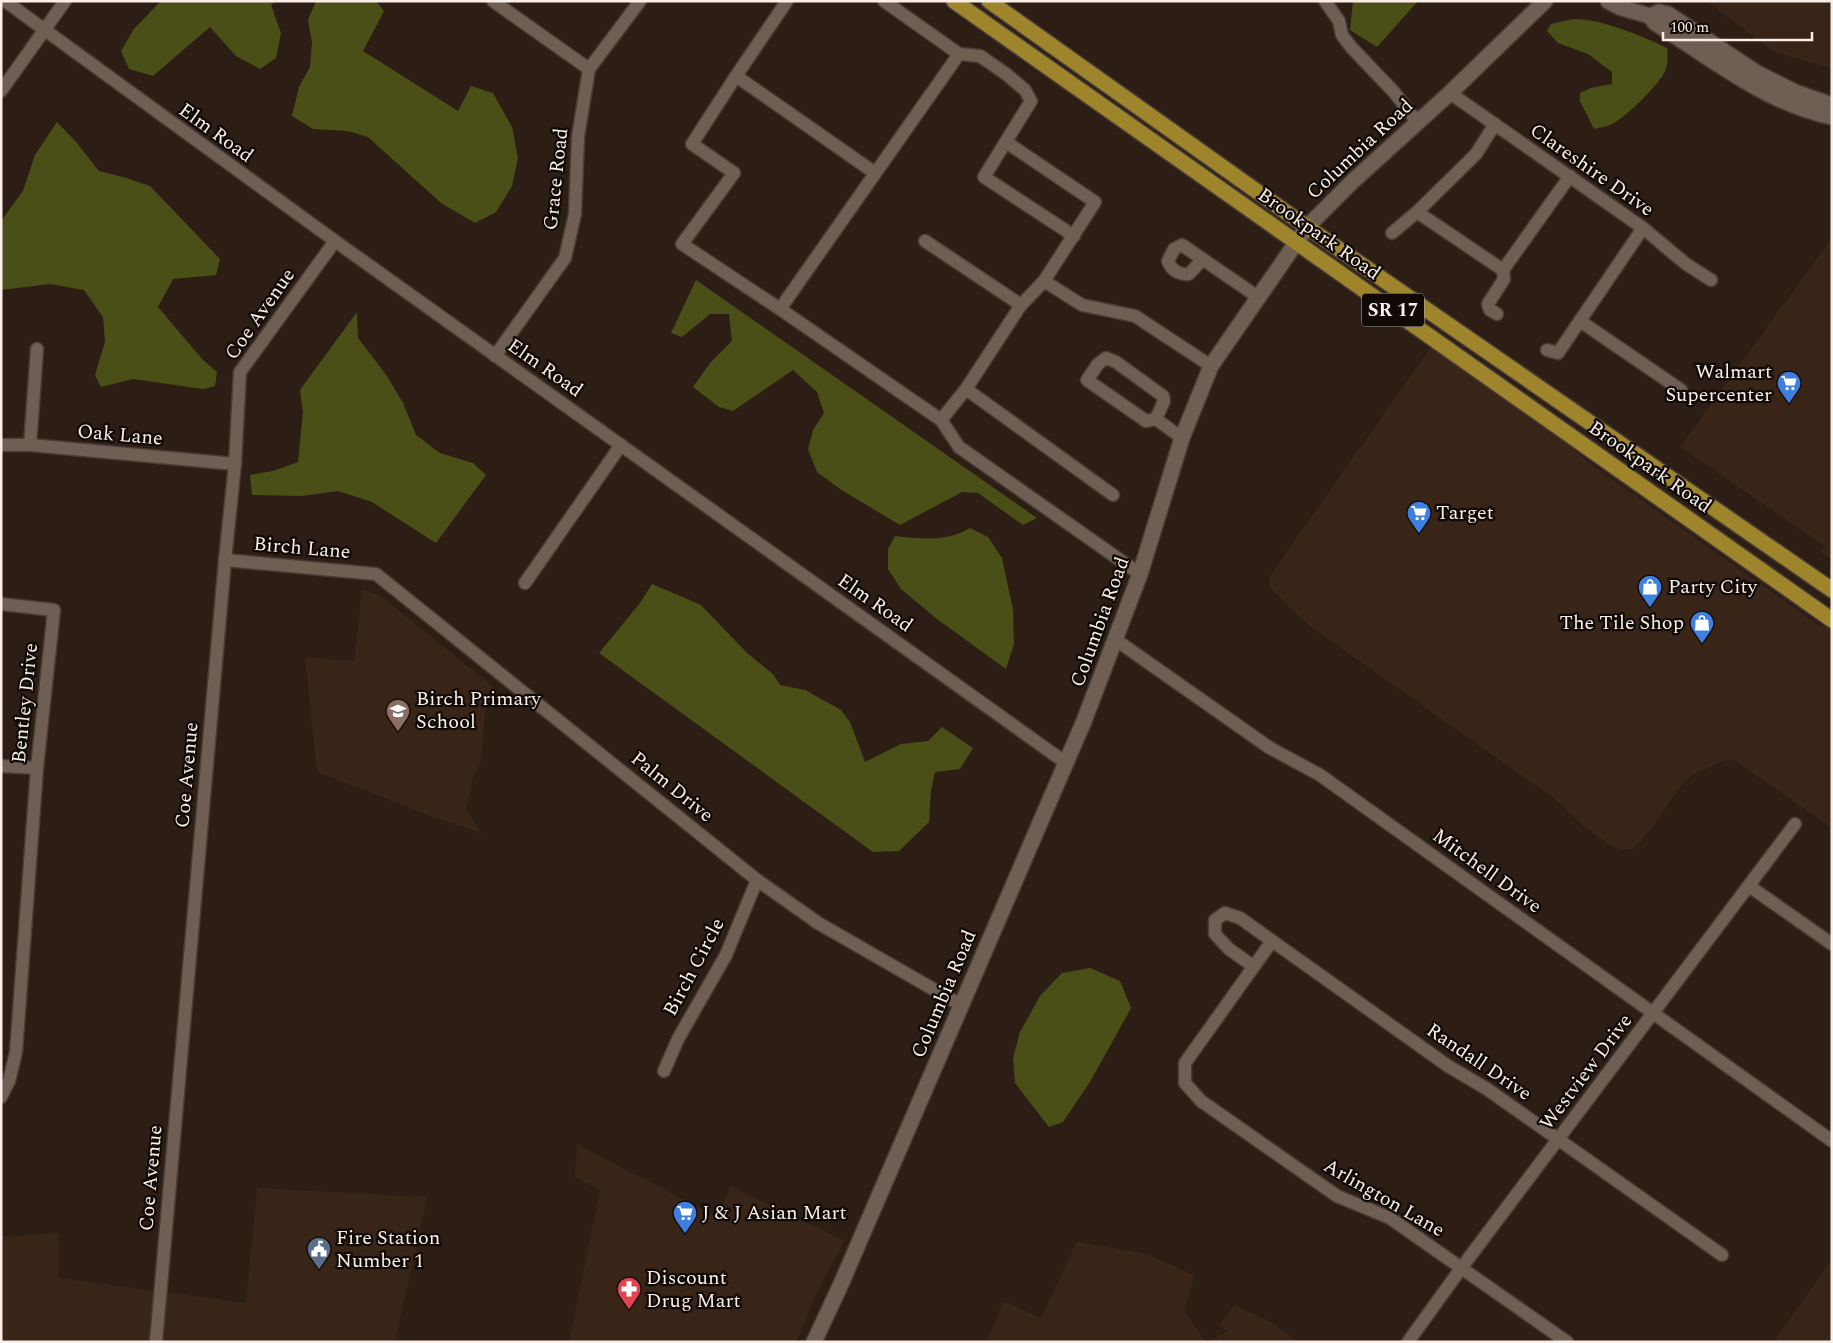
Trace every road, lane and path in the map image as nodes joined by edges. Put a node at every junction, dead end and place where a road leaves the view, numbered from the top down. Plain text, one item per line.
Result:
1 (5, 1) edge
2 (65, 1) edge
3 (493, 1) edge
4 (640, 1) edge
5 (787, 1) edge
6 (884, 1) edge
7 (954, 1) edge
8 (989, 1) edge
9 (1325, 1) edge
10 (1545, 1) edge
11 (1608, 1) edge
12 (1650, 16) junction
13 (44, 30) junction
14 (959, 54) junction
15 (589, 69) junction
16 (736, 76) junction
17 (1, 91) edge
18 (1450, 93) junction
19 (1832, 104) edge
20 (1832, 117) edge
21 (1418, 123) junction
22 (1495, 124) junction
23 (1006, 142) junction
24 (875, 173) junction
25 (1570, 176) junction
26 (1417, 212) junction
27 (1307, 227) junction
28 (1643, 228) junction
29 (1392, 233) dead end
30 (1074, 236) junction
31 (335, 241) junction
32 (925, 241) dead end
33 (1297, 243) junction
34 (1203, 259) dead end
35 (1503, 270) junction
36 (1710, 280) dead end
37 (1044, 281) junction
38 (1258, 297) junction
39 (1022, 305) junction
40 (780, 309) junction
41 (1497, 314) dead end
42 (1580, 321) junction
43 (36, 349) dead end
44 (1547, 350) dead end
45 (495, 356) junction
46 (1211, 366) junction
47 (966, 388) junction
48 (1681, 390) dead end
49 (941, 420) junction
50 (1156, 420) junction
51 (1182, 438) junction
52 (1, 445) edge
53 (30, 445) junction
54 (621, 445) junction
55 (234, 464) junction
56 (1114, 495) dead end
57 (225, 560) junction
58 (376, 574) joint
59 (1140, 574) junction
60 (524, 583) dead end
61 (1832, 590) edge
62 (1, 604) edge
63 (1832, 620) edge
64 (1116, 640) junction
65 (1066, 762) junction
66 (1, 766) edge
67 (37, 768) junction
68 (1795, 824) dead end
69 (757, 880) junction
70 (1749, 886) junction
71 (1272, 941) junction
72 (1832, 944) edge
73 (1253, 966) junction
74 (961, 1005) junction
75 (1653, 1013) junction
76 (664, 1071) dead end
77 (1, 1097) edge
78 (1559, 1139) junction
79 (1832, 1141) edge
80 (1722, 1255) dead end
81 (1462, 1267) junction
82 (156, 1342) edge
83 (814, 1342) edge
84 (1408, 1342) edge
85 (1566, 1342) edge

1 - 13 street, Elm Road
2 - 13 street
3 - 15 street
4 - 15 street, Grace Road
5 - 16 street
6 - 14 street
7 - 33 main road, Brookpark Road / SR 17
8 - 27 main road, Brookpark Road / SR 17
9 - 21 street
10 - 18 street, Columbia Road
11 - 12 street
12 - 19 street
12 - 20 street
13 - 17 street
13 - 31 street, Elm Road
14 - 23 street
14 - 24 street
15 - 45 street, Grace Road
16 - 24 street
16 - 40 street
18 - 21 street, Columbia Road
18 - 22 street, Clareshire Drive
21 - 27 street, Columbia Road
22 - 25 street, Clareshire Drive
22 - 26 street
23 - 30 street
23 - 30 street
24 - 40 street
25 - 28 street, Clareshire Drive
25 - 35 street
26 - 29 street
26 - 35 street
27 - 33 street, Columbia Road
27 - 61 main road, Brookpark Road / SR 17
28 - 36 street, Clareshire Drive
28 - 42 street
30 - 37 street
31 - 45 street, Elm Road
31 - 55 street, Coe Avenue
32 - 39 street
33 - 38 street, Columbia Road
33 - 63 main road, Brookpark Road / SR 17
34 - 38 street
35 - 41 street
37 - 39 street
37 - 46 street
38 - 46 street, Columbia Road
39 - 47 street
40 - 49 street
42 - 44 street
42 - 48 street
43 - 53 street
45 - 54 street, Elm Road
46 - 51 street, Columbia Road
47 - 49 street
47 - 56 street
49 - 59 street
50 - 50 street
50 - 51 street
51 - 59 street, Columbia Road
52 - 53 street, Oak Lane
53 - 55 street, Oak Lane
54 - 60 street
54 - 65 street, Elm Road
55 - 57 street, Coe Avenue
57 - 58 street, Birch Lane
57 - 82 street, Coe Avenue
58 - 69 street, Palm Drive
59 - 64 street, Columbia Road
62 - 67 street, Bentley Drive
64 - 65 street, Columbia Road
64 - 75 street, Mitchell Drive
65 - 74 street, Columbia Road
66 - 67 street
67 - 77 street, Bentley Drive
68 - 70 street, Westview Drive
69 - 74 street, Palm Drive
69 - 76 street, Birch Circle
70 - 72 street
70 - 75 street, Westview Drive
71 - 73 street
71 - 73 street, Randall Drive
71 - 78 street, Randall Drive
73 - 81 street, Arlington Lane
74 - 83 street, Columbia Road
75 - 78 street, Westview Drive
75 - 79 street, Mitchell Drive
78 - 80 street, Randall Drive
78 - 81 street, Westview Drive
81 - 84 street, Westview Drive
81 - 85 street, Arlington Lane

